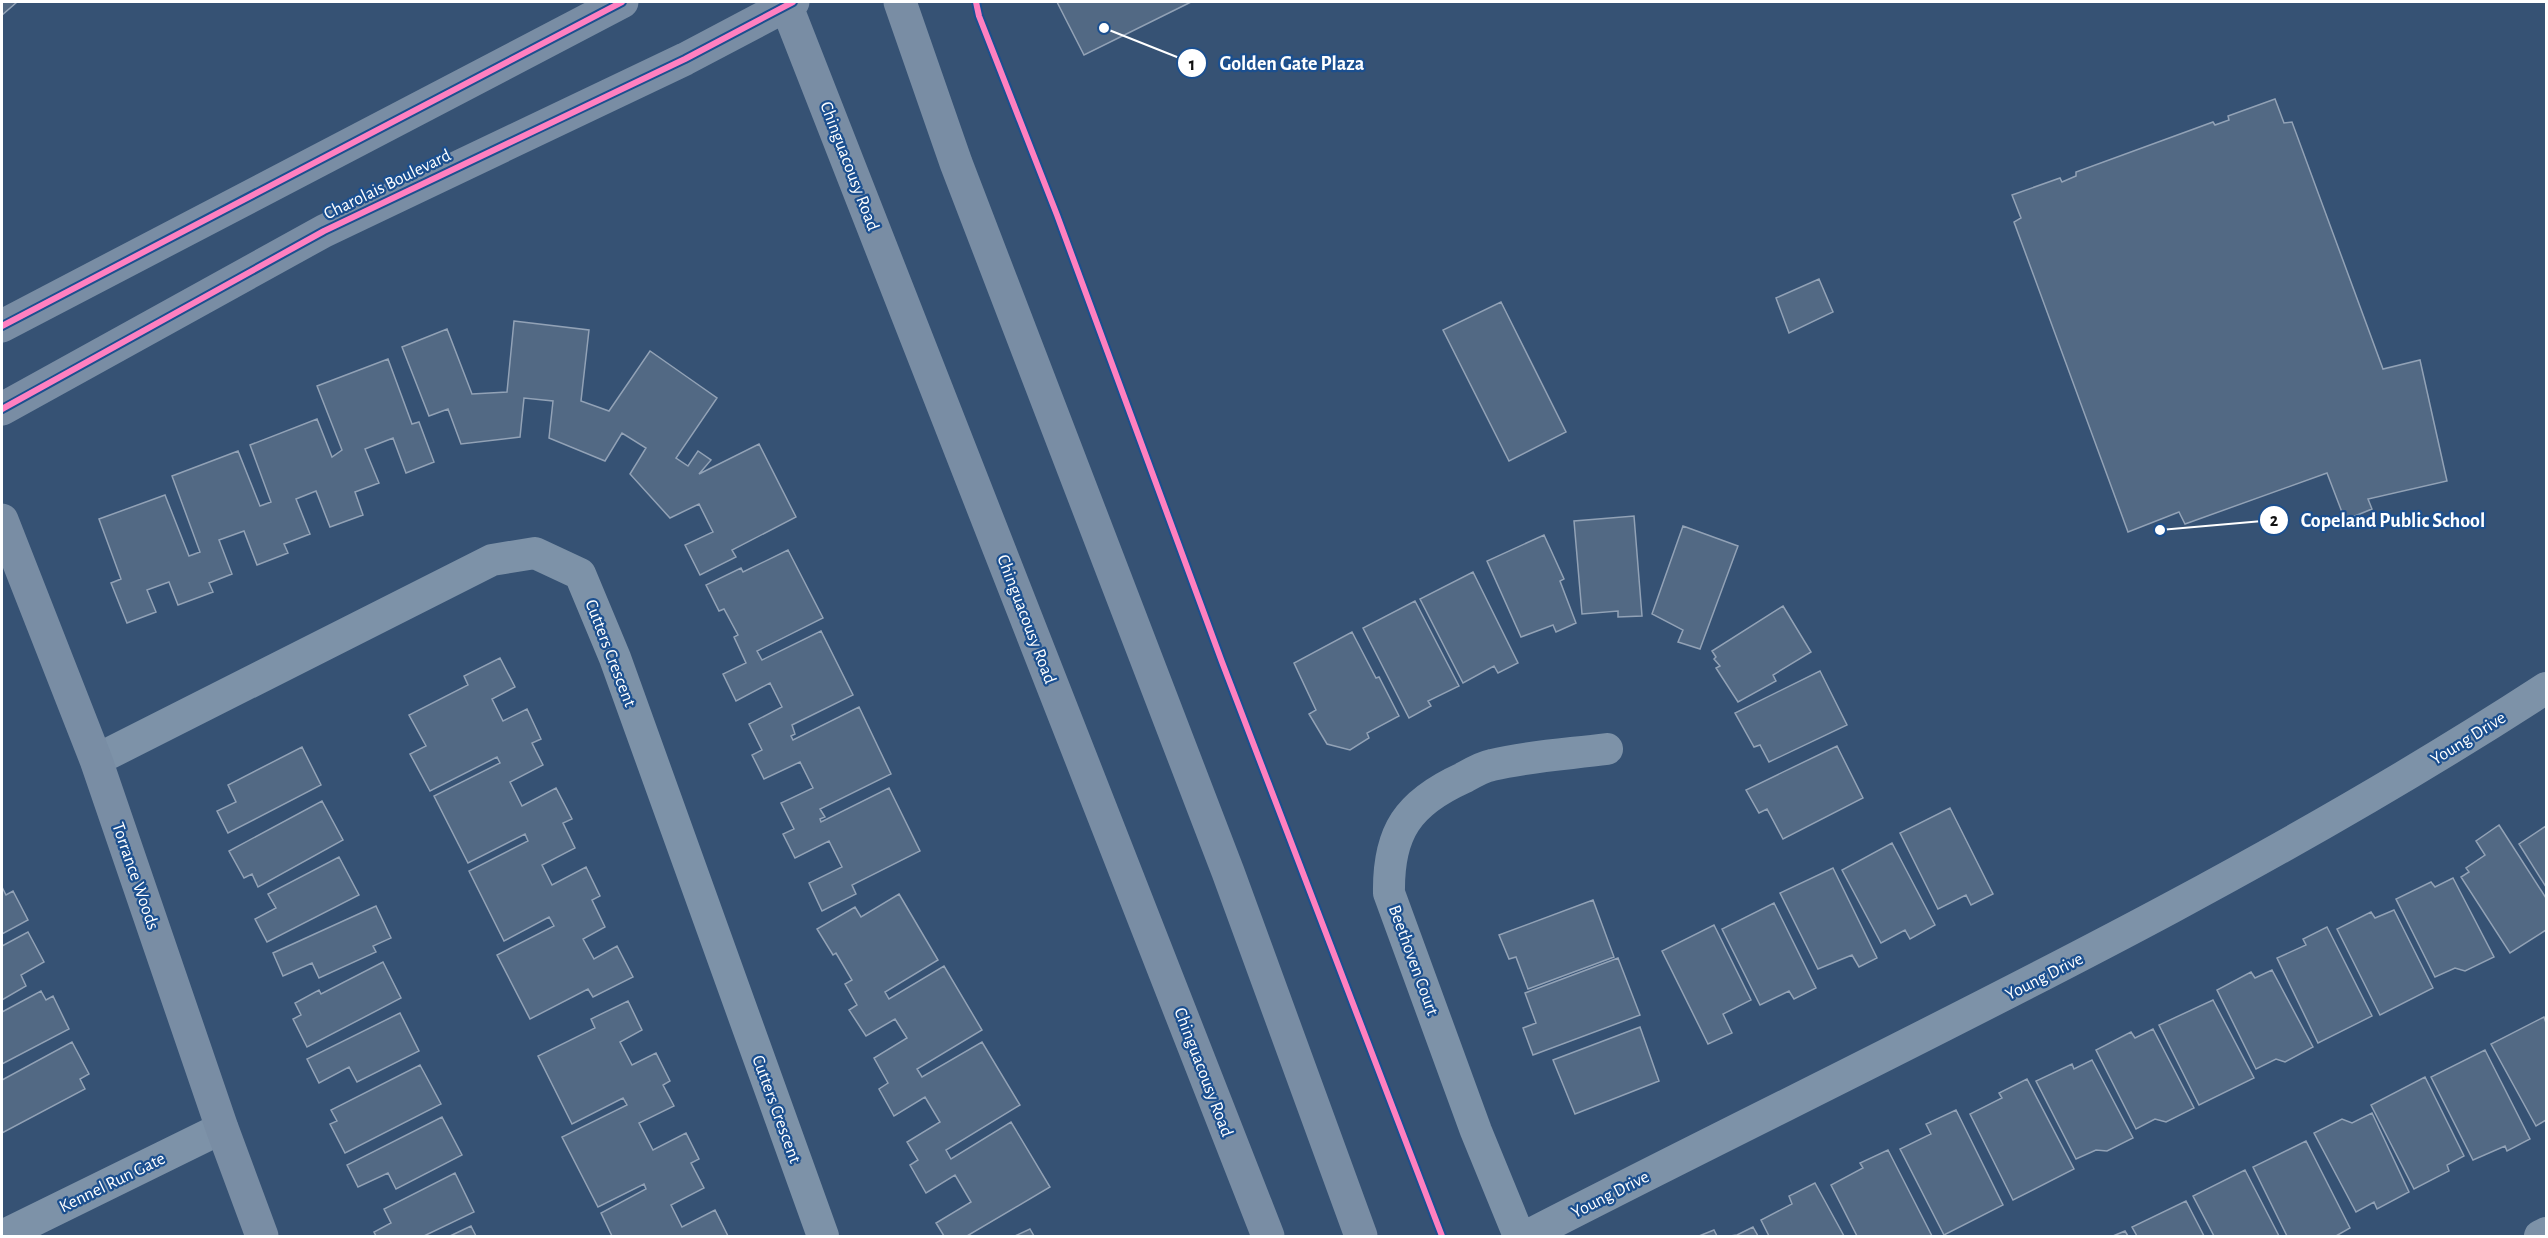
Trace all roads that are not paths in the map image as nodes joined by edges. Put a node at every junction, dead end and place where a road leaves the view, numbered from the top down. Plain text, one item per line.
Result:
1 (622, 2) edge
2 (900, 2) edge
3 (788, 3) edge
4 (2, 326) edge
5 (2, 409) edge
6 (2, 520) edge
7 (2547, 688) edge
8 (1607, 749) dead end
9 (96, 760) junction
10 (222, 1128) junction
11 (2547, 1233) edge
12 (2, 1236) edge
13 (262, 1236) edge
14 (823, 1236) edge
15 (1268, 1236) edge
16 (1362, 1236) edge
17 (1519, 1236) edge
18 (1527, 1236) edge
19 (2540, 1236) edge

1 - 4 main road
2 - 16 main road
3 - 5 main road, Charolais Boulevard
3 - 15 main road, Chinguacousy Road
6 - 9 main road, Torrance Woods
7 - 18 street, Young Drive
8 - 17 street, Beethoven Court
9 - 10 main road, Torrance Woods
9 - 14 street, Cutters Crescent
10 - 12 street, Kennel Run Gate
10 - 13 main road, Torrance Woods
11 - 19 street

